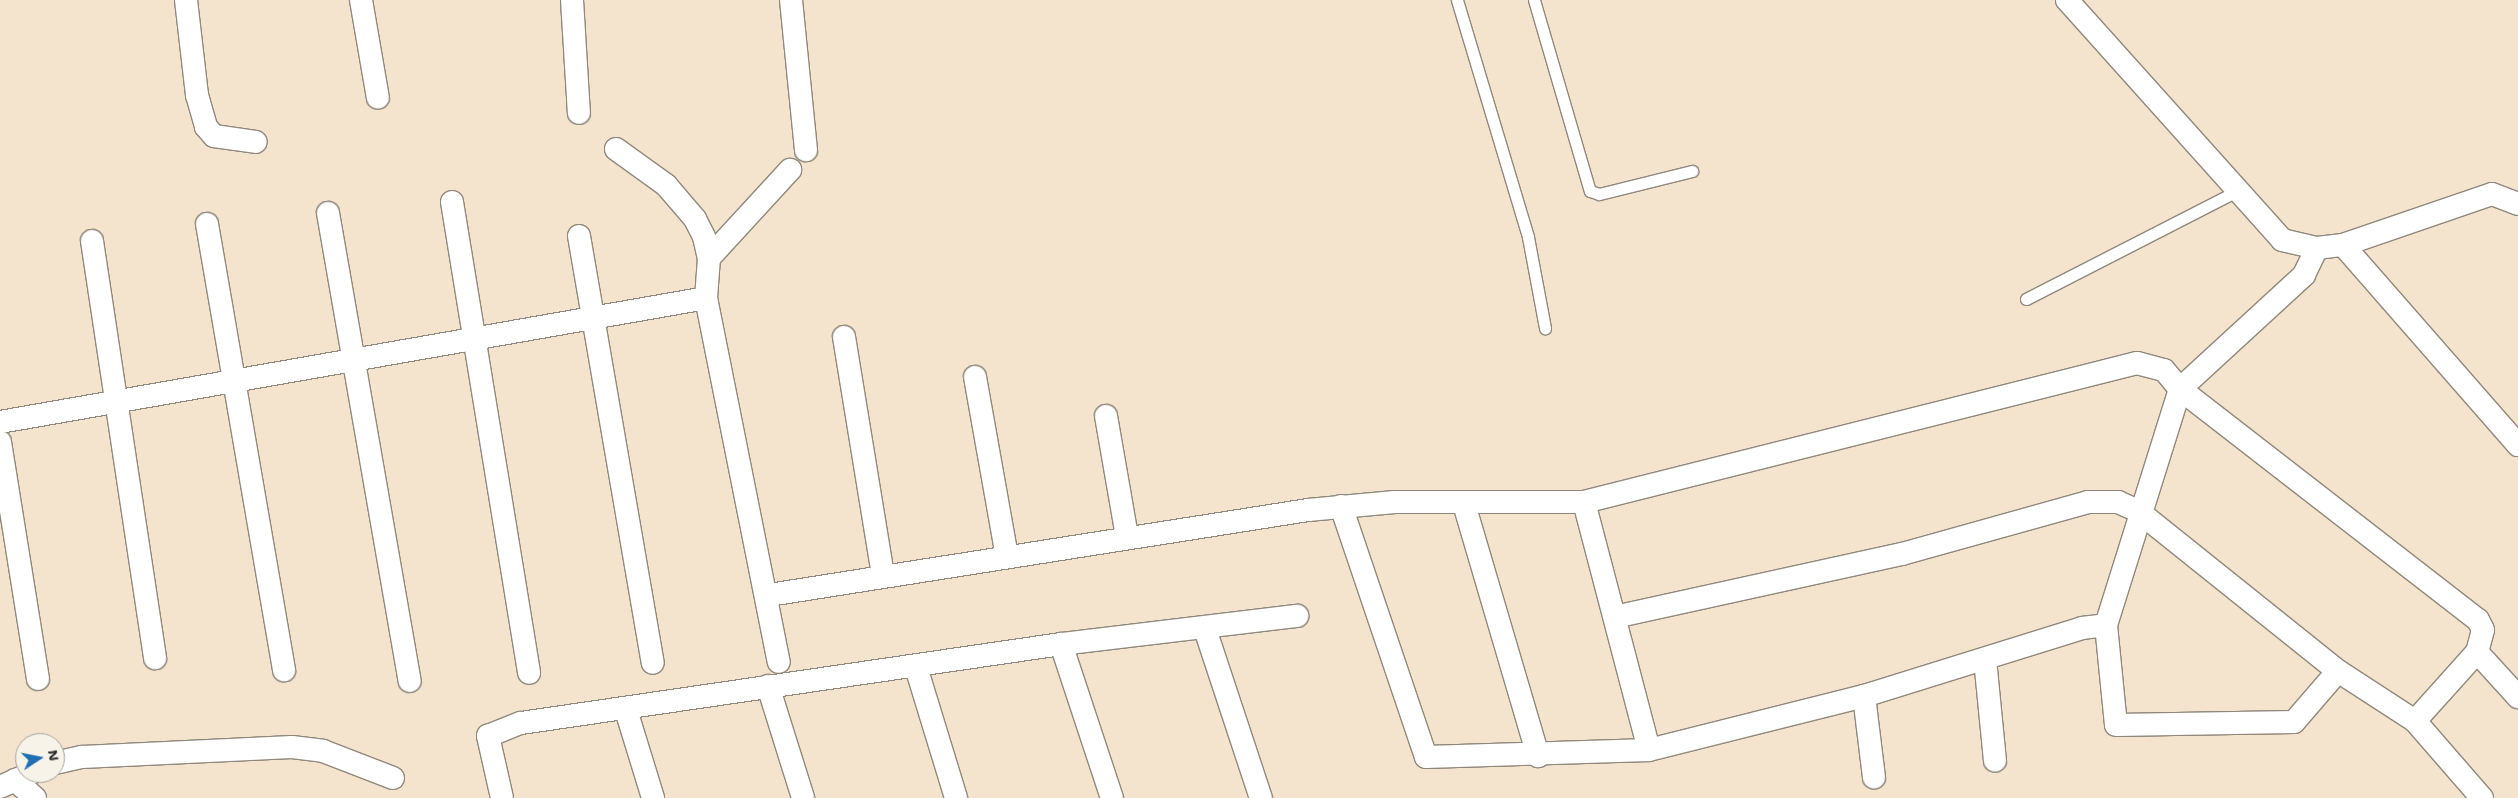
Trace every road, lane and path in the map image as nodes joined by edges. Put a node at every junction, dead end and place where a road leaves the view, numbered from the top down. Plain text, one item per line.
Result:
1 (186, 0) edge
2 (361, 0) edge
3 (572, 0) edge
4 (791, 0) edge
5 (1457, 0) edge
6 (1534, 0) edge
7 (2067, 0) edge
8 (378, 98) dead end
9 (579, 113) dead end
10 (256, 142) dead end
11 (616, 149) dead end
12 (806, 150) dead end
13 (790, 170) dead end
14 (1692, 171) dead end
15 (2235, 192) junction
16 (452, 202) dead end
17 (2518, 204) edge
18 (328, 212) dead end
19 (207, 224) dead end
20 (579, 236) dead end
21 (92, 241) dead end
22 (2343, 246) junction
23 (2317, 248) junction
24 (709, 258) junction
25 (706, 298) junction
26 (2026, 299) dead end
27 (593, 320) junction
28 (1545, 328) dead end
29 (844, 337) dead end
30 (476, 341) junction
31 (356, 361) junction
32 (975, 377) dead end
33 (235, 380) junction
34 (2180, 389) junction
35 (119, 403) junction
36 (1106, 416) dead end
37 (0, 422) edge
38 (0, 442) edge
39 (2518, 445) edge
40 (1584, 502) junction
41 (1464, 504) junction
42 (1341, 506) junction
43 (2138, 511) junction
44 (1127, 536) junction
45 (1007, 557) junction
46 (883, 574) junction
47 (769, 595) junction
48 (1297, 616) dead end
49 (1615, 618) junction
50 (2106, 626) junction
51 (1205, 628) junction
52 (1061, 644) junction
53 (2476, 652) junction
54 (155, 658) dead end
55 (1985, 658) junction
56 (779, 662) dead end
57 (653, 663) dead end
58 (916, 667) junction
59 (284, 670) dead end
60 (2338, 671) junction
61 (529, 673) dead end
62 (38, 679) dead end
63 (410, 681) dead end
64 (768, 686) junction
65 (1864, 696) junction
66 (2518, 697) edge
67 (626, 710) junction
68 (2415, 721) junction
69 (1649, 750) junction
70 (1538, 756) junction
71 (1995, 760) dead end
72 (65, 761) edge
73 (1874, 777) dead end
74 (393, 778) dead end
75 (19, 783) edge
76 (35, 798) edge
77 (502, 798) edge
78 (653, 798) edge
79 (803, 798) edge
80 (956, 798) edge
81 (1112, 798) edge
82 (1261, 798) edge
83 (2482, 798) edge

1 - 10 street
2 - 8 street
3 - 9 street
4 - 12 street
5 - 28 lane
6 - 14 lane
7 - 15 street
11 - 24 street
13 - 24 street
15 - 23 street
15 - 26 lane
16 - 30 street
17 - 22 street
18 - 31 street
19 - 33 street
20 - 27 street
21 - 35 street
22 - 23 street
22 - 39 street
23 - 34 street
24 - 25 street
25 - 27 street
25 - 47 street
27 - 30 street
27 - 57 street
29 - 46 street
30 - 31 street
30 - 61 street
31 - 33 street
31 - 63 street
32 - 45 street
33 - 35 street
33 - 59 street
34 - 40 street
34 - 43 street
34 - 53 street
35 - 37 street
35 - 54 street
36 - 44 street
38 - 62 street
40 - 41 street
40 - 49 street
41 - 42 street
41 - 70 street
42 - 44 street
42 - 70 street
43 - 49 street
43 - 50 street
43 - 60 street
44 - 45 street
45 - 46 street
46 - 47 street
47 - 56 street
48 - 51 street
49 - 69 street
50 - 55 street
50 - 60 street
51 - 52 street
51 - 82 street
52 - 58 street
52 - 81 street
53 - 66 street
53 - 68 street
55 - 65 street
55 - 71 street
58 - 64 street
58 - 80 street
60 - 68 street
64 - 67 street
64 - 79 street
65 - 69 street
65 - 73 street
67 - 77 street
67 - 78 street
68 - 83 street
69 - 70 street
72 - 74 street
75 - 76 street

